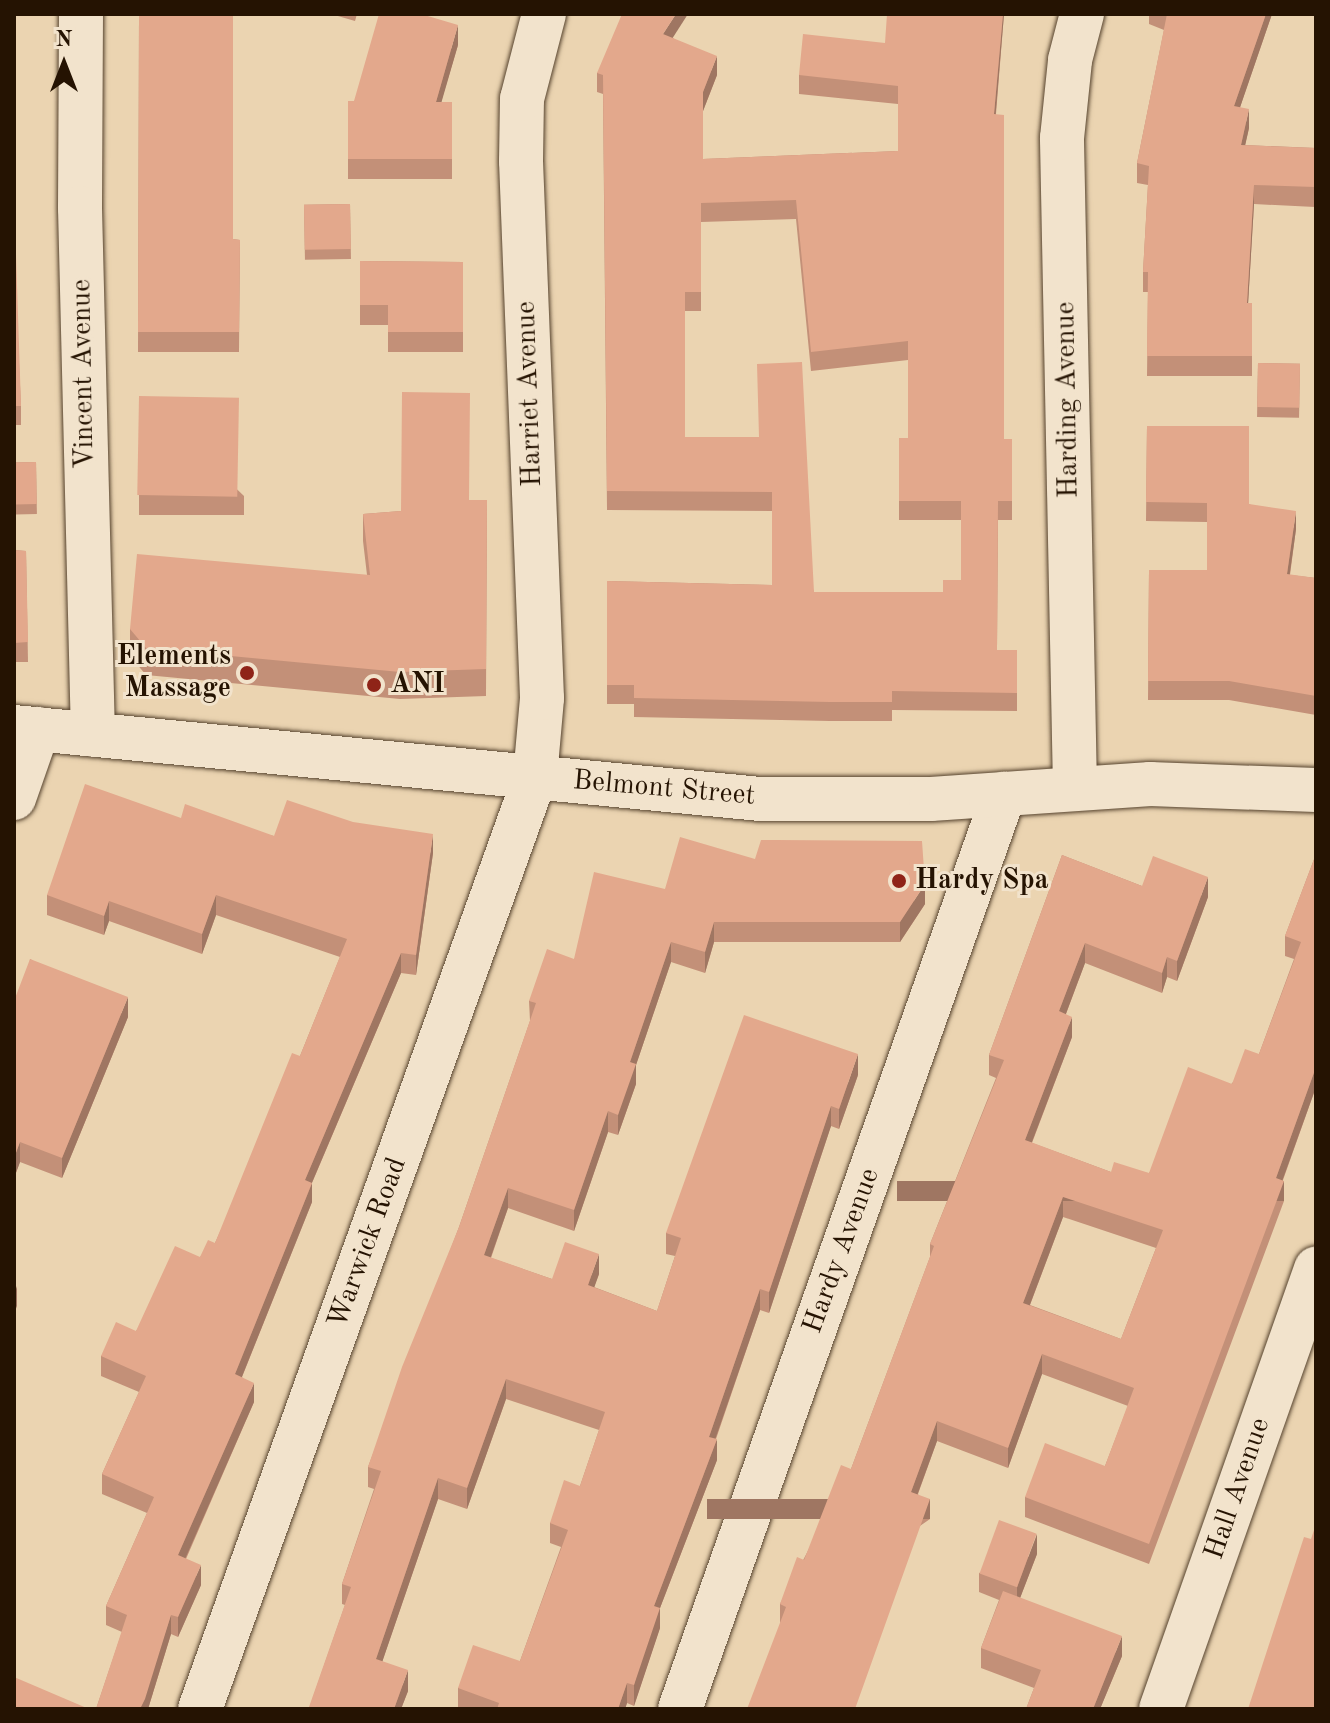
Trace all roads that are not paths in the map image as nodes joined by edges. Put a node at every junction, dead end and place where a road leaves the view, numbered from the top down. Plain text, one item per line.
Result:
1 (81, 14) edge
2 (544, 14) edge
3 (1082, 14) edge
4 (26, 728) edge
5 (93, 735) junction
6 (535, 777) junction
7 (1075, 788) junction
8 (1316, 790) edge
9 (1004, 794) junction
10 (14, 798) edge
11 (1316, 1269) edge
12 (200, 1709) edge
13 (680, 1709) edge
14 (1161, 1709) edge

1 - 5 street, Vincent Avenue
2 - 6 street, Harriet Avenue
3 - 7 street, Harding Avenue
4 - 5 street, Belmont Street
4 - 10 street
5 - 6 street, Belmont Street
6 - 9 street, Belmont Street
6 - 12 street, Warwick Road
7 - 8 street, Belmont Street
7 - 9 street, Belmont Street
9 - 13 street, Hardy Avenue
11 - 14 street, Hall Avenue

